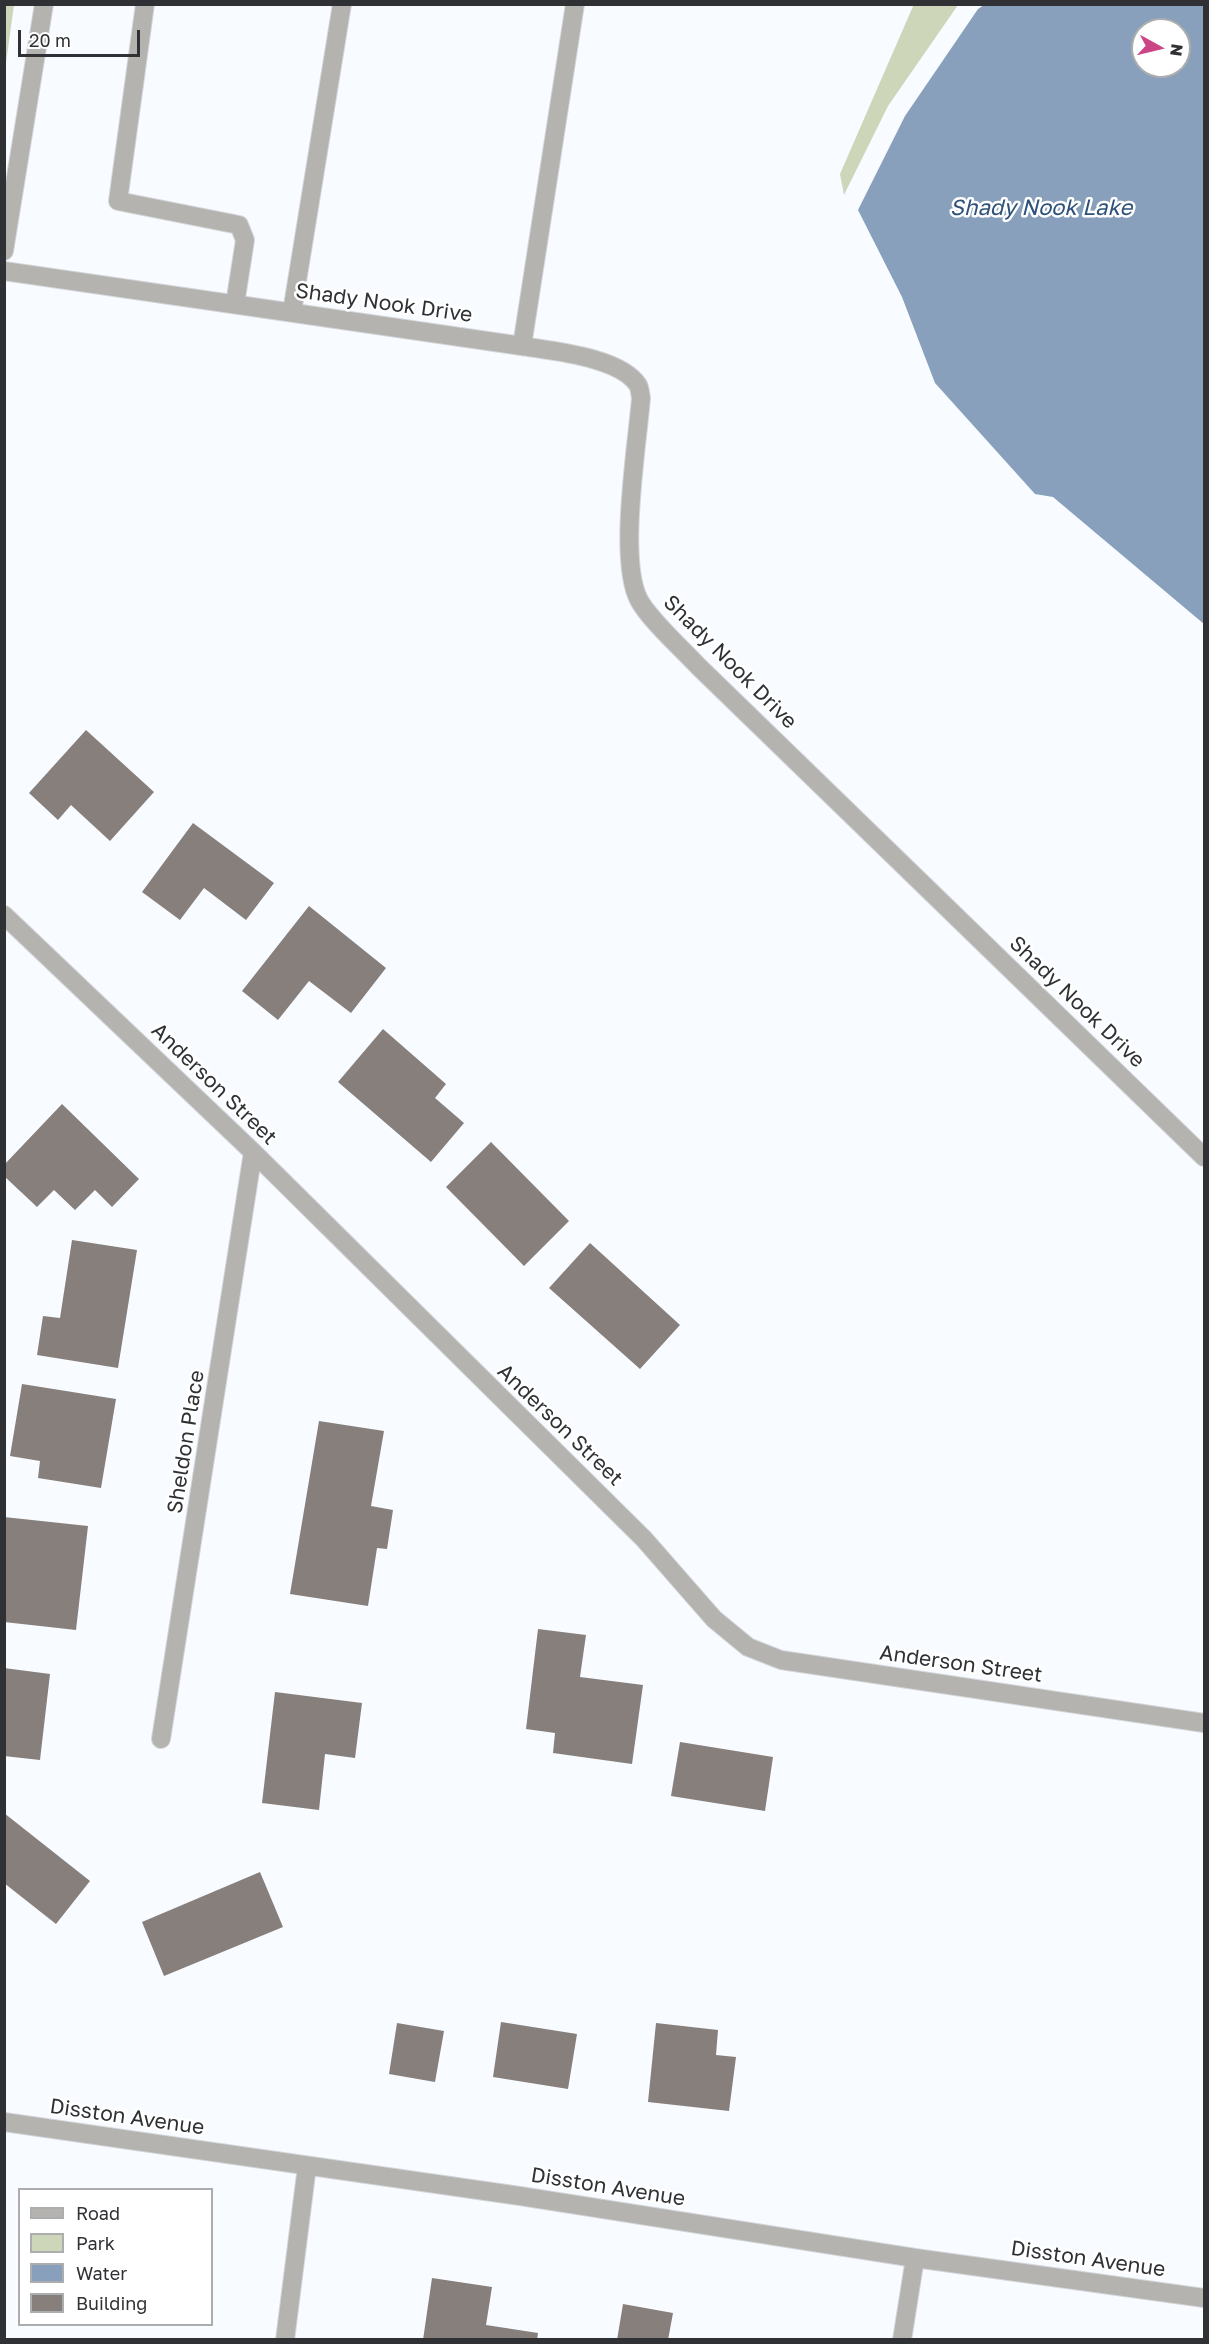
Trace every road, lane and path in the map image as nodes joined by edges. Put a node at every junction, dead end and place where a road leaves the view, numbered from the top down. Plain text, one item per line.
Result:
1 (44, 4) edge
2 (145, 4) edge
3 (342, 4) edge
4 (575, 4) edge
5 (4, 251) edge
6 (4, 270) edge
7 (235, 304) junction
8 (292, 312) junction
9 (522, 346) junction
10 (4, 915) edge
11 (253, 1152) junction
12 (1204, 1157) edge
13 (1204, 1723) edge
14 (161, 1739) dead end
15 (4, 2122) edge
16 (307, 2166) junction
17 (915, 2258) junction
18 (1204, 2298) edge
19 (285, 2340) edge
20 (902, 2340) edge

1 - 5 street
2 - 7 street
3 - 8 street
4 - 9 street
6 - 7 street, Shady Nook Drive
7 - 8 street, Shady Nook Drive
8 - 9 street, Shady Nook Drive
9 - 12 street, Shady Nook Drive
10 - 11 street, Anderson Street
11 - 13 street, Anderson Street
11 - 14 street, Sheldon Place
15 - 16 street, Disston Avenue
16 - 17 street, Disston Avenue
16 - 19 street
17 - 18 street, Disston Avenue
17 - 20 street

